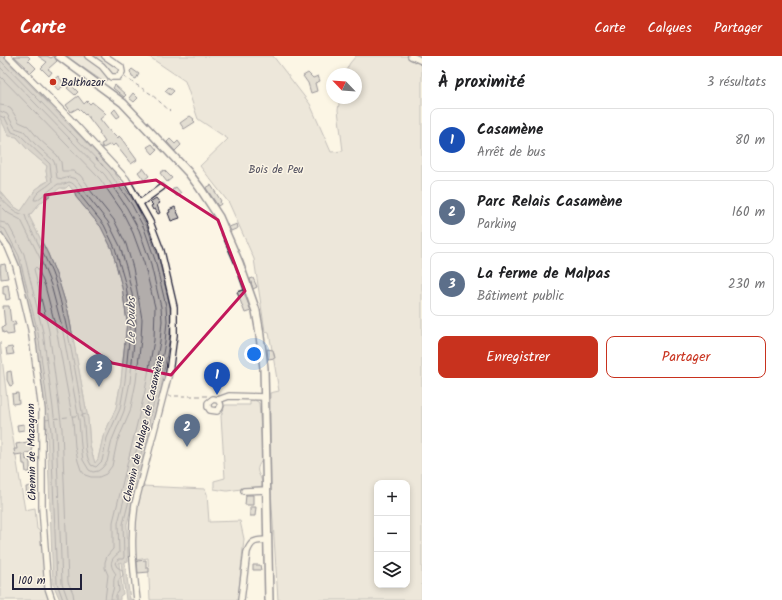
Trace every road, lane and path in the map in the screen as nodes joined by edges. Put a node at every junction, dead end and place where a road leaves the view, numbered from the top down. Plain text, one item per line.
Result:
1 (8, 56) edge
2 (59, 56) edge
3 (88, 56) edge
4 (105, 56) edge
5 (411, 56) edge
6 (422, 61) edge
7 (120, 74) junction
8 (170, 111) dead end
9 (96, 158) dead end
10 (103, 166) dead end
11 (162, 187) dead end
12 (140, 203) junction
13 (0, 236) edge
14 (163, 396) junction
15 (210, 396) dead end
16 (265, 396) junction
17 (219, 401) dead end
18 (267, 490) junction
19 (244, 491) dead end
20 (268, 540) junction
21 (52, 600) edge
22 (137, 600) edge
23 (242, 600) edge
24 (269, 600) edge

1 - 12 street, Chemin de Halage de Casamène
2 - 16 main road
3 - 7 street
4 - 7 street
5 - 6 street
7 - 8 path
9 - 10 path
11 - 12 street
12 - 14 street, Chemin de Halage de Casamène
13 - 21 street, Chemin de Mazagran
14 - 15 path
14 - 22 street, Chemin de Halage de Casamène
16 - 17 street
16 - 18 main road
18 - 19 street
18 - 20 main road
20 - 23 street
20 - 24 main road

